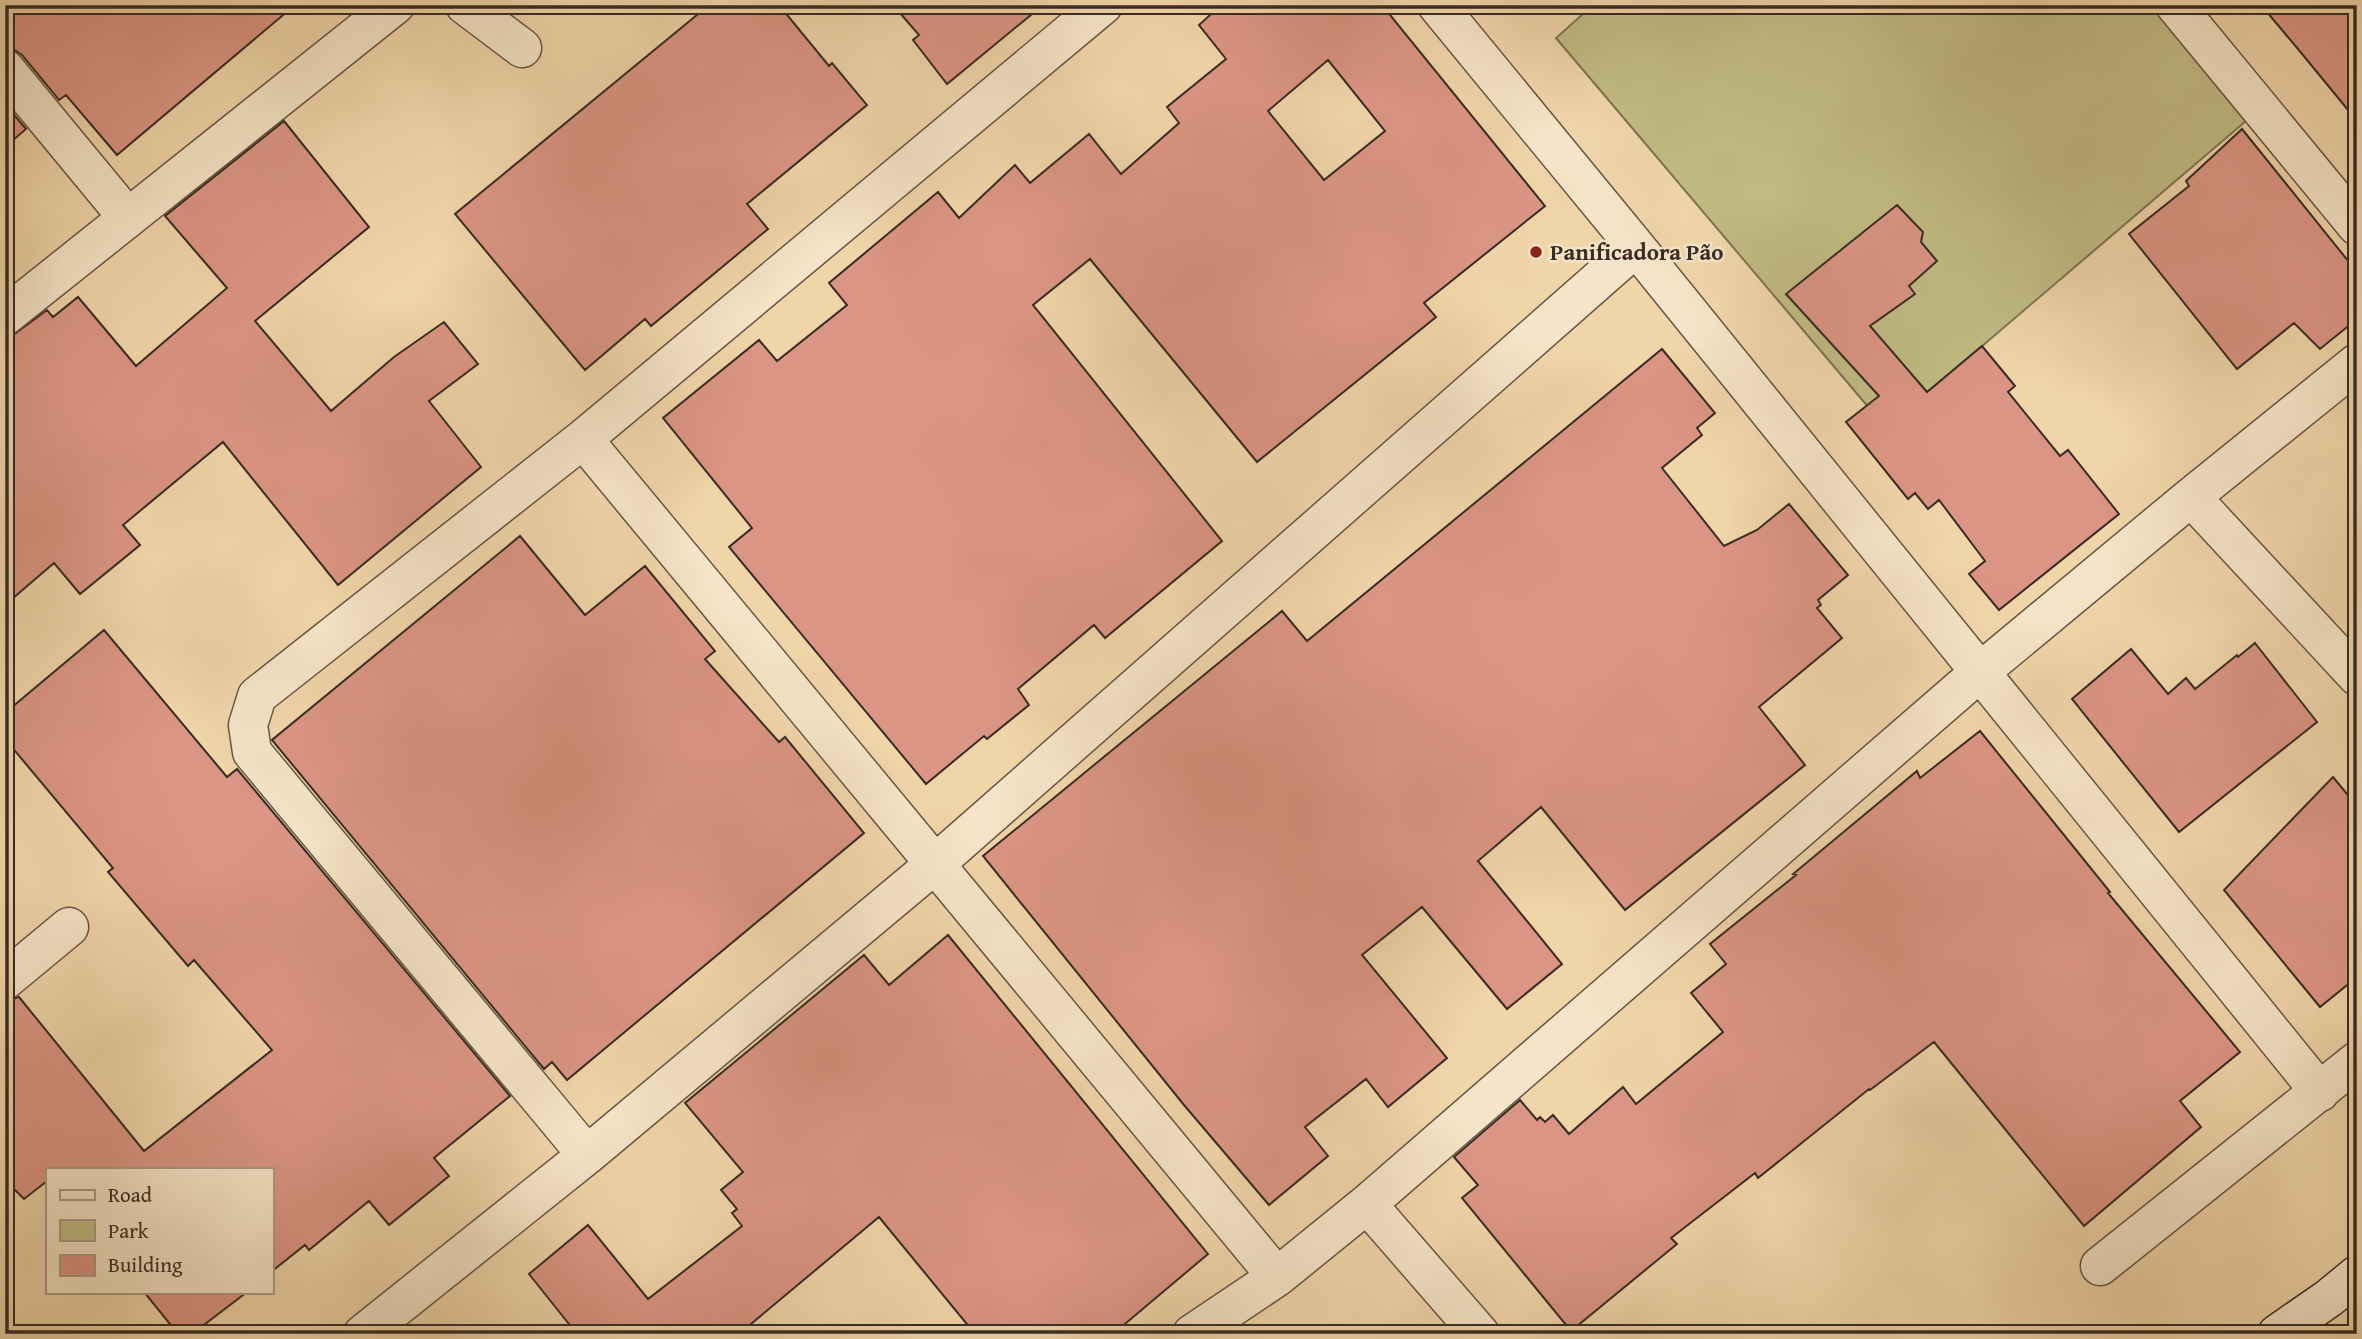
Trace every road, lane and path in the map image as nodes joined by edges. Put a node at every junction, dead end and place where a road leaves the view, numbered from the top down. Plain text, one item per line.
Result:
1 (395, 5) edge
2 (465, 5) edge
3 (1103, 5) edge
4 (1437, 5) edge
5 (2175, 5) edge
6 (522, 48) dead end
7 (5, 69) edge
8 (128, 218) junction
9 (2357, 226) edge
10 (1636, 247) junction
11 (5, 316) edge
12 (2357, 363) edge
13 (583, 439) junction
14 (2191, 497) junction
15 (1980, 672) junction
16 (2357, 676) edge
17 (935, 864) junction
18 (69, 927) dead end
19 (5, 980) edge
20 (2357, 1061) edge
21 (2320, 1092) junction
22 (587, 1154) junction
23 (1367, 1204) junction
24 (2100, 1266) dead end
25 (2357, 1275) edge
26 (1278, 1277) junction
27 (363, 1334) edge
28 (1192, 1334) edge
29 (1480, 1334) edge
30 (2277, 1334) edge

1 - 8 street
2 - 6 street
3 - 13 street
4 - 10 street
5 - 9 street
7 - 8 street
8 - 11 street
10 - 15 street
10 - 17 street
12 - 14 street
13 - 17 street
13 - 22 street
14 - 15 street
14 - 16 street
15 - 21 street
15 - 23 street
17 - 22 street
17 - 26 street
18 - 19 street
20 - 21 street
21 - 24 street
22 - 27 street
23 - 26 street
23 - 29 street
25 - 30 street
26 - 28 street

